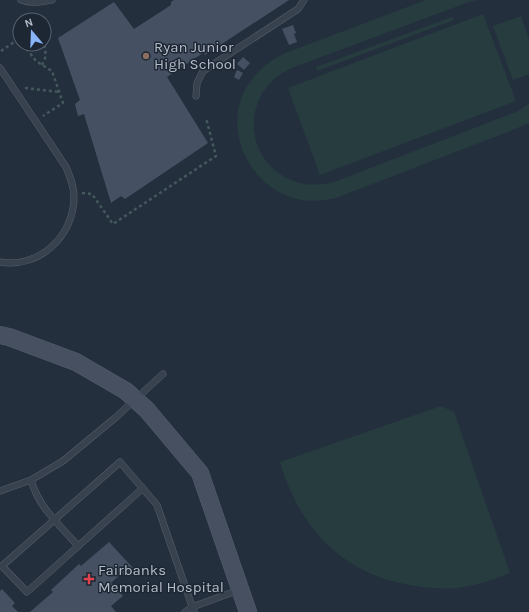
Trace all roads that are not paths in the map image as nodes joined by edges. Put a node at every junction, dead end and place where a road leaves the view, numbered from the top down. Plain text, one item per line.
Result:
1 (21, 0) edge
2 (52, 0) edge
3 (304, 0) edge
4 (0, 68) edge
5 (196, 96) dead end
6 (0, 262) edge
7 (0, 335) edge
8 (163, 374) dead end
9 (136, 400) junction
10 (31, 480) junction
11 (143, 488) junction
12 (0, 491) edge
13 (55, 520) junction
14 (78, 546) junction
15 (240, 590) junction
16 (193, 609) edge
17 (185, 612) edge
18 (248, 612) edge

1 - 2 lane
3 - 5 lane
4 - 6 lane
7 - 9 street
8 - 9 lane
9 - 10 lane
9 - 15 street
10 - 12 lane
10 - 13 lane
11 - 13 lane
11 - 14 lane
11 - 16 lane
13 - 14 lane
13 - 14 lane
15 - 16 lane
15 - 18 street
16 - 17 lane

